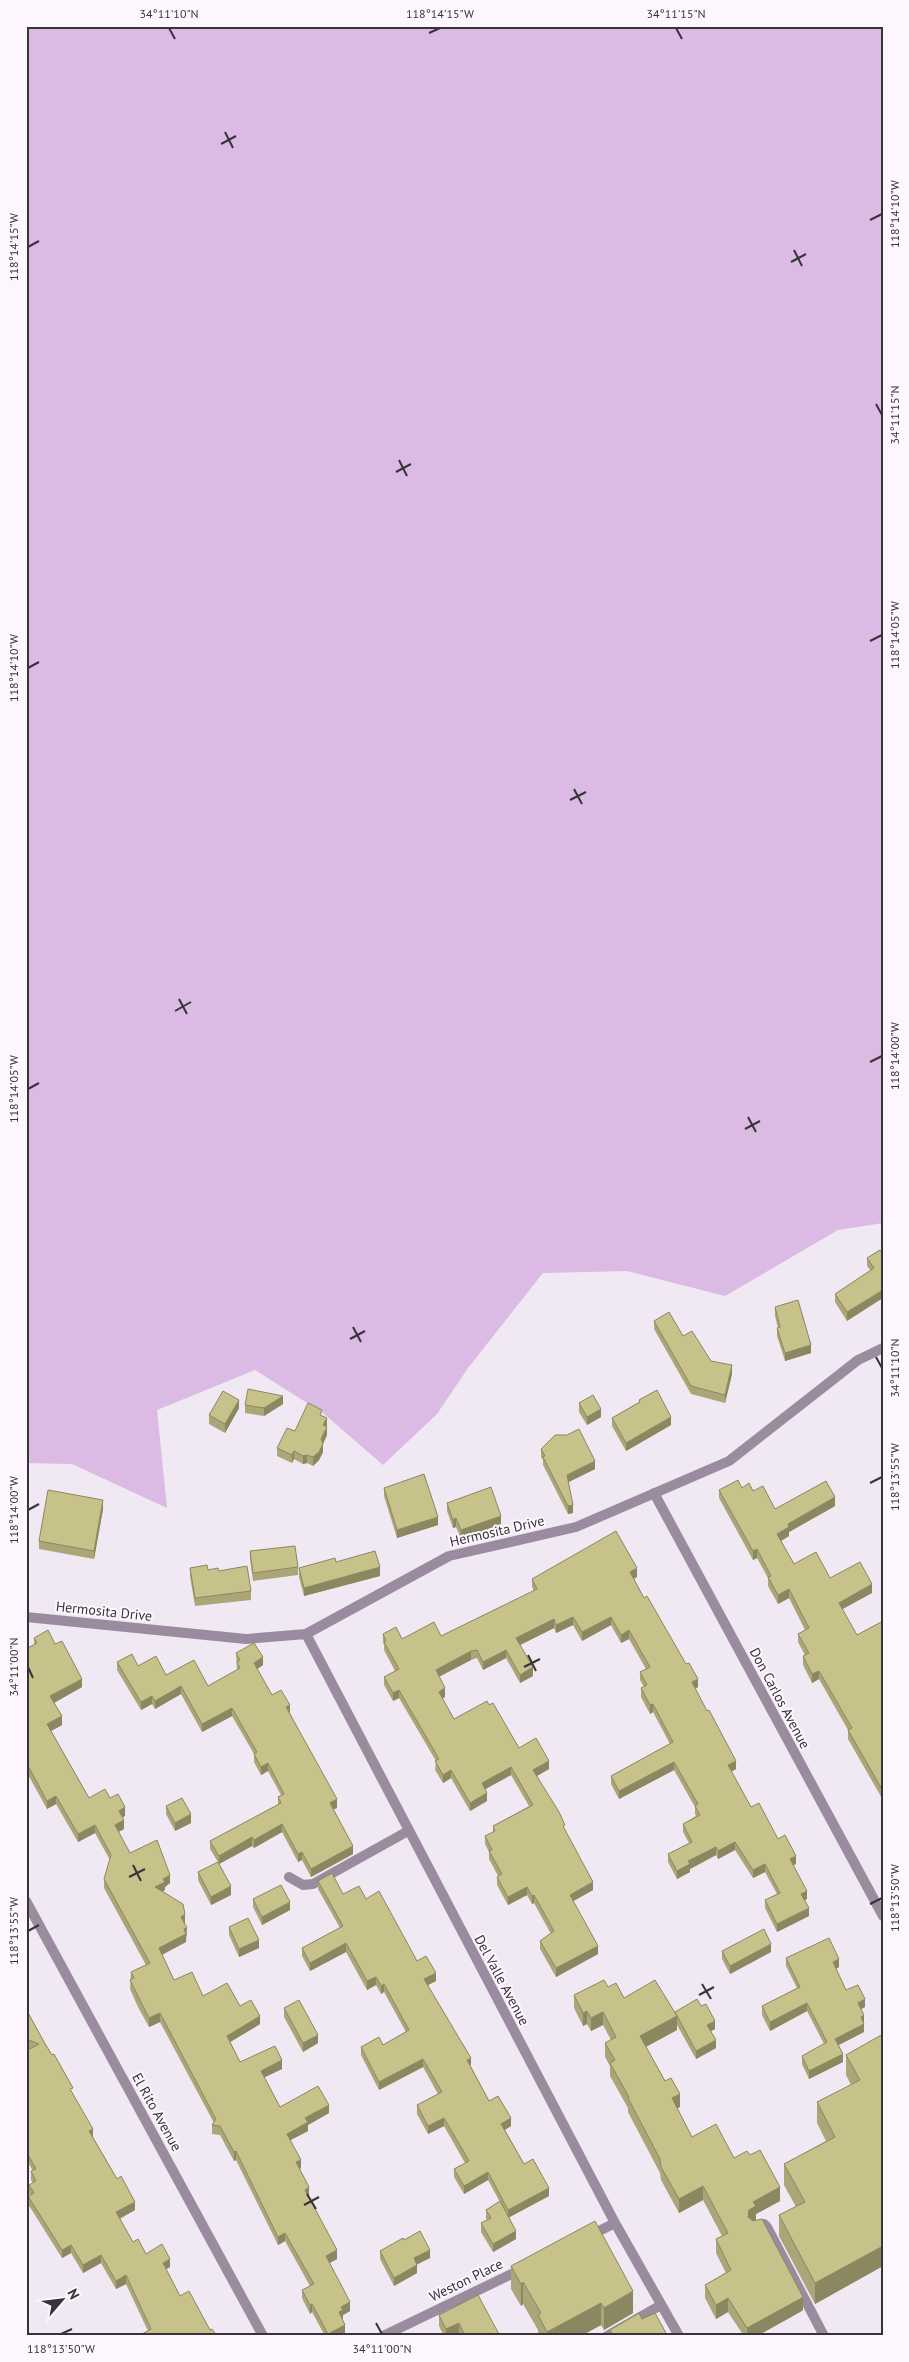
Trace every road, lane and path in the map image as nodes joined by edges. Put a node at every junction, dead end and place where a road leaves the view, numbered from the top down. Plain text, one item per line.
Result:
1 (883, 1348) edge
2 (654, 1493) junction
3 (26, 1617) edge
4 (306, 1634) junction
5 (408, 1831) junction
6 (289, 1877) dead end
7 (26, 1901) edge
8 (883, 1916) edge
9 (615, 2223) junction
10 (754, 2228) edge
11 (580, 2240) edge
12 (535, 2262) edge
13 (661, 2305) junction
14 (263, 2336) edge
15 (383, 2336) edge
16 (607, 2336) edge
17 (679, 2336) edge
18 (824, 2336) edge

1 - 2 street, Hermosita Drive
2 - 4 street, Hermosita Drive
2 - 8 street, Don Carlos Avenue
3 - 4 street, Hermosita Drive
4 - 5 street, Del Valle Avenue
5 - 6 street
5 - 9 street, Del Valle Avenue
7 - 14 street, El Rito Avenue
9 - 11 street
9 - 13 street, Del Valle Avenue
10 - 18 street
12 - 15 street, Weston Place
13 - 16 street
13 - 17 street, Del Valle Avenue

